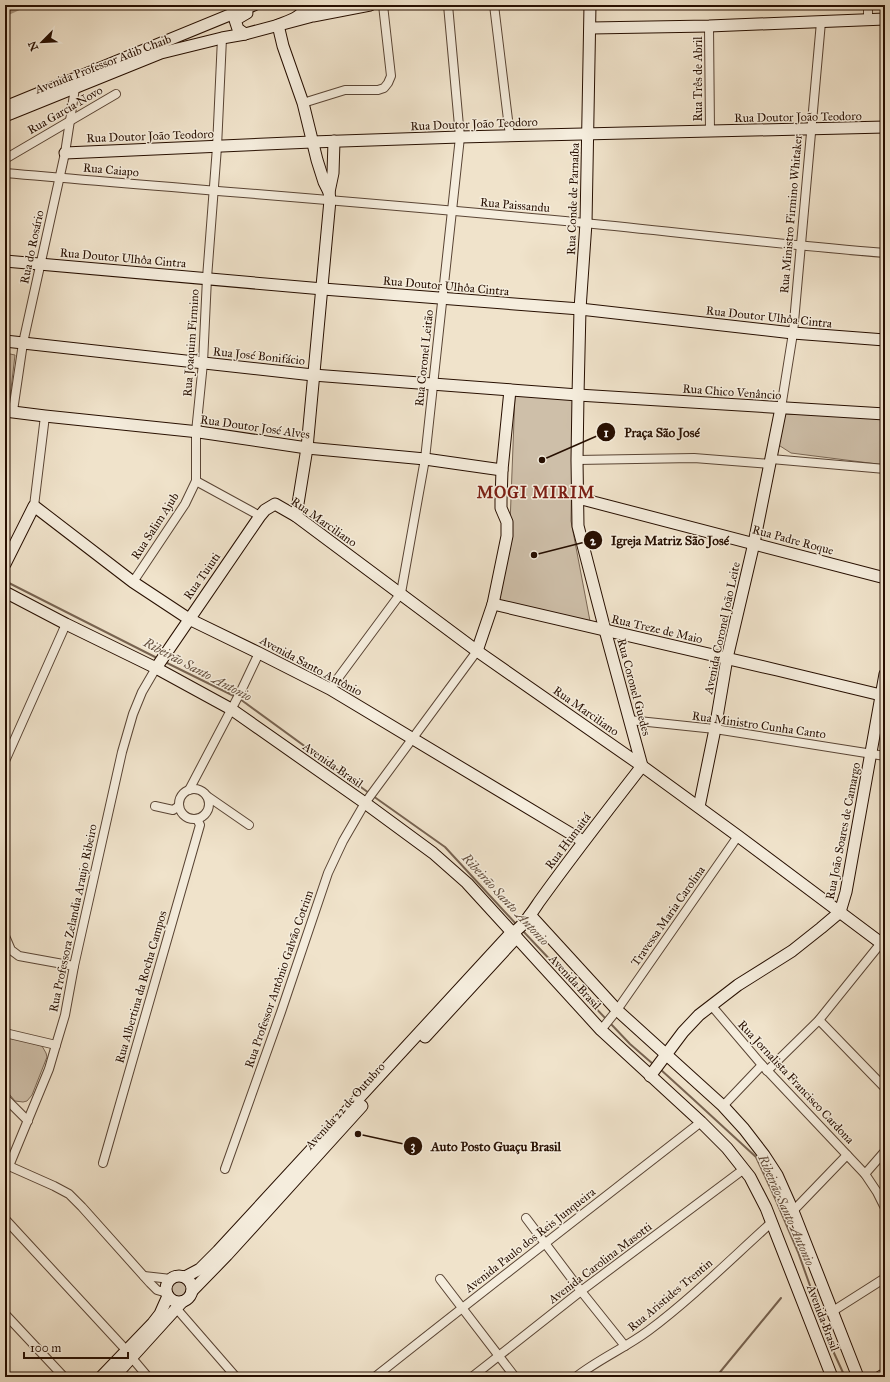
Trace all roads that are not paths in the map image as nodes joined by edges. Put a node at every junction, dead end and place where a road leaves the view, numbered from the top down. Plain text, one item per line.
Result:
1 (254, 5) edge
2 (260, 5) edge
3 (305, 5) edge
4 (325, 5) edge
5 (370, 5) edge
6 (383, 5) edge
7 (448, 5) edge
8 (494, 5) edge
9 (590, 5) edge
10 (868, 5) edge
11 (309, 17) junction
12 (868, 19) junction
13 (885, 19) edge
14 (235, 20) junction
15 (821, 22) junction
16 (278, 25) junction
17 (709, 26) junction
18 (591, 28) junction
19 (245, 34) junction
20 (222, 38) junction
21 (75, 88) junction
22 (116, 94) dead end
23 (303, 103) junction
24 (5, 107) edge
25 (5, 116) edge
26 (70, 120) junction
27 (885, 128) edge
28 (811, 130) junction
29 (710, 132) junction
30 (588, 134) junction
31 (510, 136) junction
32 (460, 137) junction
33 (334, 141) junction
34 (312, 142) junction
35 (217, 147) junction
36 (65, 153) junction
37 (5, 159) edge
38 (5, 173) edge
39 (59, 178) junction
40 (214, 191) junction
41 (330, 196) junction
42 (452, 211) junction
43 (586, 224) junction
44 (800, 247) junction
45 (885, 253) edge
46 (5, 261) edge
47 (41, 264) junction
48 (207, 278) junction
49 (323, 289) junction
50 (443, 299) junction
51 (580, 309) junction
52 (793, 333) junction
53 (885, 340) edge
54 (5, 341) edge
55 (23, 343) junction
56 (203, 363) junction
57 (314, 375) junction
58 (433, 384) junction
59 (510, 390) junction
60 (578, 395) junction
61 (781, 408) junction
62 (9, 411) edge
63 (885, 414) edge
64 (45, 416) junction
65 (196, 432) junction
66 (307, 448) junction
67 (425, 459) junction
68 (577, 460) junction
69 (771, 462) junction
70 (885, 469) edge
71 (502, 470) junction
72 (196, 482) junction
73 (578, 498) junction
74 (275, 504) joint
75 (34, 506) junction
76 (260, 516) junction
77 (296, 516) junction
78 (754, 543) junction
79 (5, 564) edge
80 (885, 578) edge
81 (133, 582) junction
82 (5, 592) edge
83 (401, 593) junction
84 (493, 604) junction
85 (188, 619) junction
86 (66, 624) junction
87 (605, 630) junction
88 (477, 651) junction
89 (259, 653) junction
90 (727, 658) junction
91 (157, 665) junction
92 (885, 674) edge
93 (330, 689) junction
94 (883, 696) edge
95 (233, 706) junction
96 (629, 720) junction
97 (715, 729) junction
98 (413, 739) junction
99 (871, 754) junction
100 (885, 756) edge
101 (5, 761) edge
102 (642, 766) junction
103 (189, 790) junction
104 (207, 796) junction
105 (367, 800) junction
106 (155, 806) dead end
107 (179, 806) junction
108 (699, 807) junction
109 (197, 819) junction
110 (250, 825) dead end
111 (738, 836) junction
112 (583, 841) junction
113 (840, 912) junction
114 (519, 928) junction
115 (5, 936) edge
116 (884, 946) edge
117 (74, 966) junction
118 (711, 1005) junction
119 (614, 1013) junction
120 (819, 1020) junction
121 (603, 1027) junction
122 (5, 1033) edge
123 (56, 1045) junction
124 (664, 1058) junction
125 (764, 1068) junction
126 (652, 1073) junction
127 (885, 1088) edge
128 (5, 1098) edge
129 (723, 1106) junction
130 (28, 1121) junction
131 (701, 1122) junction
132 (885, 1151) edge
133 (847, 1155) junction
134 (103, 1163) dead end
135 (7, 1168) edge
136 (225, 1169) dead end
137 (744, 1169) junction
138 (865, 1174) junction
139 (885, 1208) edge
140 (793, 1211) junction
141 (526, 1218) dead end
142 (5, 1219) edge
143 (772, 1222) junction
144 (545, 1244) junction
145 (144, 1276) junction
146 (185, 1277) junction
147 (885, 1278) edge
148 (171, 1279) junction
149 (440, 1279) dead end
150 (192, 1291) junction
151 (581, 1291) junction
152 (167, 1295) junction
153 (179, 1305) junction
154 (461, 1308) junction
155 (833, 1311) junction
156 (5, 1314) edge
157 (625, 1346) junction
158 (129, 1355) junction
159 (499, 1356) junction
160 (885, 1374) edge
161 (64, 1377) edge
162 (102, 1377) edge
163 (114, 1377) edge
164 (148, 1377) edge
165 (236, 1377) edge
166 (375, 1377) edge
167 (472, 1377) edge
168 (515, 1377) edge
169 (576, 1377) edge
170 (832, 1377) edge
171 (858, 1377) edge
172 (880, 1377) edge

1 - 24 street, Avenida Professor Adib Chaib
2 - 14 street
3 - 16 street
4 - 11 street, Avenida Professor Adib Chaib
5 - 11 street
6 - 23 street
7 - 32 street, Rua Coronel Leitão
8 - 31 street
9 - 18 street, Rua Conde de Parnaíba
10 - 12 street
11 - 16 street, Avenida Professor Adib Chaib
12 - 13 street
12 - 15 street
14 - 19 street
14 - 20 street
15 - 17 street
15 - 28 street, Rua Ministro Firmino Whitaker
16 - 19 street, Avenida Professor Adib Chaib
16 - 23 street
17 - 18 street
17 - 29 street, Rua Três de Abril
18 - 30 street, Rua Conde de Parnaíba
19 - 20 street, Avenida Professor Adib Chaib
20 - 21 street, Avenida Professor Adib Chaib
20 - 35 street, Rua Joaquim Firmino
21 - 25 street, Avenida Professor Adib Chaib
21 - 26 street, Rua do Rosário
22 - 26 street, Rua Garcia Novo
23 - 34 street
26 - 36 street, Rua do Rosário
26 - 37 street, Rua Garcia Novo
27 - 28 street, Rua Doutor João Teodoro
28 - 29 street, Rua Doutor João Teodoro
28 - 44 street, Rua Ministro Firmino Whitaker
29 - 30 street, Rua Doutor João Teodoro
30 - 31 street, Rua Doutor João Teodoro
30 - 43 street, Rua Conde de Parnaíba
31 - 32 street, Rua Doutor João Teodoro
32 - 33 street, Rua Doutor João Teodoro
32 - 42 street, Rua Coronel Leitão
33 - 34 street, Rua Doutor João Teodoro
33 - 41 street
34 - 35 street, Rua Doutor João Teodoro
34 - 41 street
35 - 36 street, Rua Doutor João Teodoro
35 - 40 street, Rua Joaquim Firmino
36 - 39 street, Rua do Rosário
38 - 39 street, Rua Caiapo
39 - 40 street, Rua Caiapo
39 - 47 street, Rua do Rosário
40 - 41 street, Rua Paissandu
40 - 48 street, Rua Joaquim Firmino
41 - 42 street, Rua Paissandu
41 - 49 street
42 - 43 street, Rua Paissandu
42 - 50 street, Rua Coronel Leitão
43 - 44 street, Rua Paissandu
43 - 51 street, Rua Conde de Parnaíba
44 - 45 street, Rua Paissandu
44 - 52 street, Rua Ministro Firmino Whitaker
46 - 47 street, Rua Doutor Ulhôa Cintra
47 - 48 street, Rua Doutor Ulhôa Cintra
47 - 55 street, Rua do Rosário
48 - 49 street, Rua Doutor Ulhôa Cintra
48 - 56 street, Rua Joaquim Firmino
49 - 50 street, Rua Doutor Ulhôa Cintra
49 - 57 street
50 - 51 street, Rua Doutor Ulhôa Cintra
50 - 58 street, Rua Coronel Leitão
51 - 52 street, Rua Doutor Ulhôa Cintra
51 - 60 street, Rua Conde de Parnaíba
52 - 53 street, Rua Doutor Ulhôa Cintra
52 - 61 street, Rua Ministro Firmino Whitaker
54 - 55 street, Rua José Bonifácio
55 - 56 street, Rua José Bonifácio
55 - 62 street, Rua do Rosário
56 - 57 street, Rua José Bonifácio
56 - 65 street, Rua Joaquim Firmino
57 - 58 street, Rua José Bonifácio
57 - 66 street
58 - 59 street, Rua José Bonifácio
58 - 67 street, Rua Coronel Leitão
59 - 60 street, Rua Chico Venâncio
59 - 71 street
60 - 61 street, Rua Chico Venâncio
60 - 68 street, Rua Conde de Parnaíba
61 - 63 street, Rua Chico Venâncio
61 - 69 street, Avenida Coronel João Leite
62 - 64 street, Rua Doutor José Alves
64 - 65 street, Rua Doutor José Alves
64 - 75 street
65 - 66 street, Rua Doutor José Alves
65 - 72 street, Rua Joaquim Firmino
66 - 67 street, Rua Doutor José Alves
66 - 77 street
67 - 71 street, Rua Doutor José Alves
67 - 83 street, Rua Coronel Leitão
68 - 69 street
68 - 73 street, Rua Coronel Guedes
69 - 70 street
69 - 78 street, Avenida Coronel João Leite
71 - 84 street
72 - 76 street
72 - 81 street, Rua Salim Ajub
73 - 78 street, Rua Padre Roque
73 - 87 street, Rua Coronel Guedes
74 - 76 street, Rua Tuiuti
74 - 77 street, Rua Marciliano
75 - 79 street
75 - 81 street, Avenida Santo Antônio
76 - 85 street, Rua Tuiuti
77 - 83 street, Rua Marciliano
78 - 80 street, Rua Padre Roque
78 - 90 street, Avenida Coronel João Leite
81 - 85 street, Avenida Santo Antônio
82 - 86 street, Avenida Brasil
83 - 88 street, Rua Marciliano
83 - 93 street, Rua Coronel Leitão
84 - 87 street, Rua Treze de Maio
84 - 88 street
85 - 89 street, Avenida Santo Antônio
85 - 91 street, Rua Tuiuti
86 - 91 street, Avenida Brasil
86 - 101 street
87 - 90 street, Rua Treze de Maio
87 - 96 street, Rua Coronel Guedes
88 - 98 street, Rua Professor Antônio Galvão Cotrim
88 - 102 street, Rua Marciliano
89 - 93 street, Avenida Santo Antônio
89 - 95 street
90 - 94 street, Rua Treze de Maio
90 - 97 street, Avenida Coronel João Leite
91 - 95 street, Avenida Brasil
91 - 117 street, Rua Professora Zelandia Araujo Ribeiro
92 - 94 street, Rua João Soares de Camargo
93 - 98 street, Avenida Santo Antônio
94 - 99 street, Rua João Soares de Camargo
95 - 103 street
95 - 105 street, Avenida Brasil
96 - 97 street, Rua Ministro Cunha Canto
96 - 102 street, Rua Coronel Guedes
97 - 99 street, Rua Ministro Cunha Canto
97 - 108 street, Avenida Coronel João Leite
98 - 105 street, Rua Professor Antônio Galvão Cotrim
98 - 112 street, Avenida Santo Antônio
99 - 100 street, Rua Ministro Cunha Canto
99 - 113 street, Rua João Soares de Camargo
102 - 108 street, Rua Marciliano
102 - 112 street, Rua Humaitá
103 - 104 street
103 - 107 street
104 - 109 street
104 - 110 street
105 - 114 street, Avenida Brasil
105 - 136 street, Rua Professor Antônio Galvão Cotrim
106 - 107 street
107 - 109 street
108 - 111 street, Rua Marciliano
109 - 134 street, Rua Albertina da Rocha Campos
111 - 113 street, Rua Marciliano
111 - 119 street, Travessa Maria Carolina
112 - 114 street, Rua Humaitá
113 - 116 street, Rua Marciliano
113 - 118 street, Rua João Soares de Camargo
114 - 119 street, Avenida Brasil
114 - 121 street, Avenida Brasil
114 - 146 street, Avenida 22 de Outubro
114 - 150 street, Avenida 22 de Outubro
115 - 117 street
116 - 120 street
117 - 123 street, Rua Professora Zelandia Araujo Ribeiro
118 - 124 street, Rua João Soares de Camargo
118 - 125 street, Rua Jornalista Francisco Cardona
119 - 121 street, Travessa Maria Carolina
119 - 124 street, Avenida Brasil
120 - 125 street
120 - 127 street
121 - 126 street, Avenida Brasil
122 - 123 street
123 - 130 street, Rua Professora Zelandia Araujo Ribeiro
124 - 126 street, Rua João Soares de Camargo
124 - 129 street, Avenida Brasil
125 - 129 street
125 - 133 street, Rua Jornalista Francisco Cardona
126 - 131 street, Avenida Brasil
128 - 130 street
129 - 140 street, Avenida Brasil
130 - 135 street, Rua Professora Zelandia Araujo Ribeiro
131 - 137 street, Avenida Brasil
131 - 144 street, Avenida Paulo dos Reis Junqueira
132 - 138 street
133 - 138 street, Rua Jornalista Francisco Cardona
133 - 140 street
135 - 145 street
137 - 143 street, Avenida Brasil
137 - 151 street, Avenida Carolina Masotti
138 - 139 street, Rua Jornalista Francisco Cardona
140 - 155 street, Avenida Brasil
141 - 144 street
142 - 158 street
143 - 157 street, Rua Aristides Trentin
143 - 170 street, Avenida Brasil
144 - 151 street
144 - 154 street, Avenida Paulo dos Reis Junqueira
145 - 148 street
145 - 152 street
146 - 148 street
146 - 150 street
147 - 155 street
148 - 152 street
149 - 154 street
150 - 153 street
151 - 157 street
151 - 159 street, Avenida Carolina Masotti
152 - 153 street
152 - 158 street
153 - 158 street
153 - 165 street
154 - 159 street
154 - 166 street, Avenida Paulo dos Reis Junqueira
155 - 171 street, Avenida Brasil
156 - 161 street
157 - 169 street, Rua Aristides Trentin
158 - 162 street
158 - 163 street
158 - 164 street
159 - 167 street, Avenida Carolina Masotti
159 - 168 street
160 - 172 street

